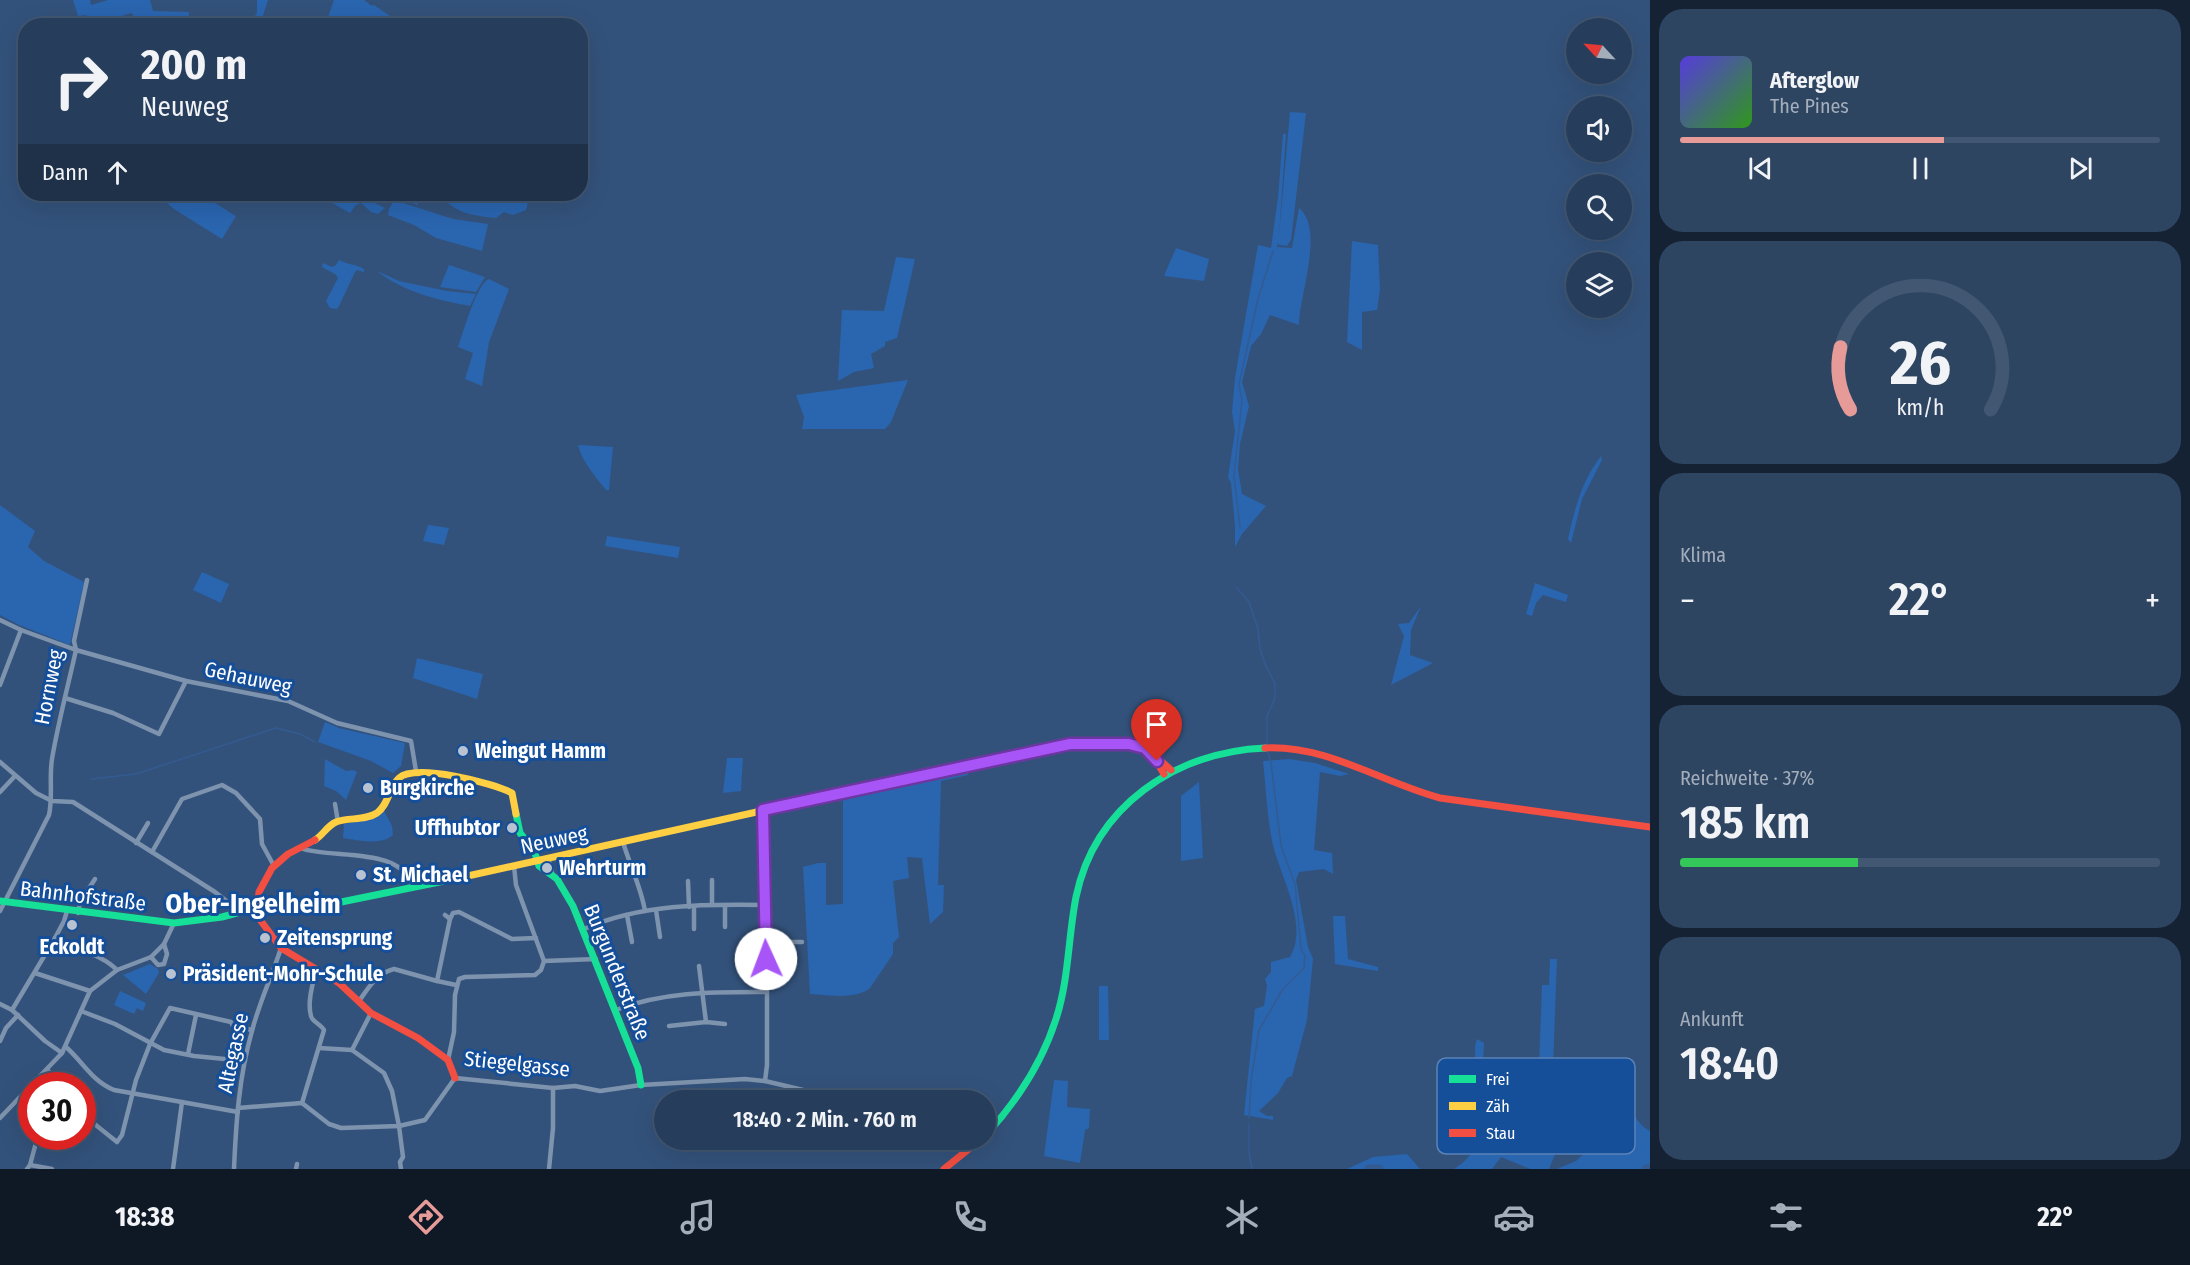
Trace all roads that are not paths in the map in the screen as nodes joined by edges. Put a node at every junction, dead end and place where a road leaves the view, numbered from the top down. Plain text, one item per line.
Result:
1 (87, 580) dead end
2 (0, 620) edge
3 (21, 630) junction
4 (76, 650) junction
5 (186, 681) junction
6 (0, 685) edge
7 (65, 698) junction
8 (0, 762) edge
9 (416, 771) junction
10 (1168, 772) junction
11 (15, 776) junction
12 (0, 792) edge
13 (52, 801) junction
14 (336, 804) dead end
15 (763, 810) junction
16 (338, 822) junction
17 (148, 823) dead end
18 (1650, 827) edge
19 (623, 842) junction
20 (136, 843) junction
21 (300, 848) junction
22 (152, 852) junction
23 (268, 854) junction
24 (283, 857) junction
25 (548, 858) junction
26 (537, 860) junction
27 (274, 866) junction
28 (514, 866) junction
29 (553, 876) junction
30 (95, 879) dead end
31 (712, 880) dead end
32 (688, 881) dead end
33 (413, 888) junction
34 (2, 902) edge
35 (712, 905) junction
36 (725, 905) junction
37 (764, 905) junction
38 (692, 907) junction
39 (256, 908) junction
40 (656, 910) junction
41 (0, 911) edge
42 (67, 911) junction
43 (645, 911) junction
44 (78, 913) junction
45 (232, 914) junction
46 (445, 915) dead end
47 (627, 915) junction
48 (450, 919) junction
49 (174, 923) junction
50 (725, 927) dead end
51 (584, 929) junction
52 (694, 929) dead end
53 (660, 937) dead end
54 (55, 938) junction
55 (536, 938) junction
56 (632, 942) dead end
57 (766, 942) junction
58 (802, 942) dead end
59 (164, 944) junction
60 (281, 948) junction
61 (151, 957) junction
62 (596, 959) junction
63 (544, 961) junction
64 (699, 966) dead end
65 (117, 970) junction
66 (316, 970) junction
67 (35, 974) junction
68 (437, 981) junction
69 (456, 985) junction
70 (90, 991) junction
71 (767, 992) junction
72 (704, 993) junction
73 (359, 1001) junction
74 (0, 1004) edge
75 (12, 1010) junction
76 (616, 1010) junction
77 (81, 1011) junction
78 (371, 1013) junction
79 (18, 1015) junction
80 (196, 1015) junction
81 (706, 1022) junction
82 (725, 1024) dead end
83 (669, 1026) dead end
84 (252, 1030) junction
85 (0, 1041) edge
86 (150, 1044) junction
87 (66, 1047) junction
88 (319, 1048) junction
89 (352, 1050) junction
90 (62, 1053) junction
91 (188, 1054) junction
92 (448, 1060) junction
93 (245, 1061) junction
94 (47, 1069) junction
95 (49, 1072) edge
96 (455, 1078) junction
97 (765, 1081) junction
98 (641, 1085) junction
99 (553, 1088) junction
100 (803, 1090) dead end
101 (132, 1095) junction
102 (183, 1102) junction
103 (302, 1103) junction
104 (238, 1110) junction
105 (0, 1118) edge
106 (996, 1123) edge
107 (96, 1125) edge
108 (399, 1126) junction
109 (34, 1150) edge
110 (969, 1150) edge
111 (29, 1167) edge
112 (52, 1169) edge
113 (173, 1169) edge
114 (234, 1169) edge
115 (401, 1169) edge
116 (549, 1169) edge
117 (944, 1169) edge

1 - 4 street, Hornweg
2 - 3 street, Gehauweg
3 - 4 street, Gehauweg
3 - 6 street
4 - 5 street, Gehauweg
4 - 7 street, Hornweg
5 - 7 street
5 - 9 street, Gehauweg
7 - 13 street, Hornweg
8 - 11 street
9 - 16 street
9 - 26 street, Burgunderstraße
10 - 15 street, Neuweg
10 - 18 street
10 - 106 street
11 - 12 street
11 - 13 street
13 - 20 street
13 - 34 street
14 - 16 street
15 - 19 street, Neuweg
15 - 37 street
16 - 21 street
17 - 20 street
19 - 25 street, Neuweg
19 - 43 street
20 - 22 street
21 - 24 street
21 - 33 street
22 - 23 street
22 - 45 street
23 - 24 street
23 - 27 street
24 - 27 street
25 - 26 street, Neuweg
25 - 29 street, Burgunderstraße
26 - 28 street, Neuweg
26 - 29 street, Burgunderstraße
27 - 39 street
28 - 33 street, Neuweg
28 - 55 street
29 - 51 street, Burgunderstraße
30 - 44 street
31 - 35 street
32 - 38 street
33 - 39 street, Neuweg
34 - 41 street
34 - 42 street, Bahnhofstraße
35 - 36 street
35 - 38 street
36 - 37 street
36 - 50 street
37 - 57 street
38 - 40 street
38 - 52 street
39 - 45 street, Bahnhofstraße
39 - 60 street, Stiegelgasse
40 - 43 street
40 - 53 street
42 - 44 street, Bahnhofstraße
42 - 54 street
43 - 47 street
44 - 49 street, Bahnhofstraße
45 - 49 street, Bahnhofstraße
46 - 48 street
47 - 51 street
47 - 56 street
48 - 55 street
48 - 68 street
49 - 59 street
51 - 62 street, Burgunderstraße
54 - 65 street
54 - 67 street
55 - 63 street
57 - 58 street
57 - 71 street
59 - 61 street
59 - 61 street
60 - 66 street, Stiegelgasse
60 - 84 street, Altegasse
61 - 65 street
62 - 63 street
62 - 76 street, Burgunderstraße
63 - 69 street
64 - 72 street
65 - 70 street
66 - 73 street, Stiegelgasse
66 - 88 street
67 - 70 street
67 - 75 street
68 - 69 street
68 - 73 street
69 - 92 street
70 - 77 street
71 - 72 street
71 - 97 street
72 - 76 street
72 - 81 street
73 - 78 street, Stiegelgasse
74 - 75 street
75 - 79 street
76 - 98 street, Burgunderstraße
77 - 86 street
77 - 87 street
78 - 89 street
78 - 92 street, Stiegelgasse
79 - 85 street
79 - 90 street
80 - 84 street
80 - 86 street
80 - 91 street
81 - 82 street
81 - 83 street
84 - 93 street, Altegasse
86 - 91 street
86 - 101 street
87 - 90 street
87 - 101 street
88 - 89 street
88 - 103 street
89 - 108 street
90 - 94 street
91 - 93 street
92 - 96 street, Stiegelgasse
93 - 104 street, Altegasse
94 - 95 street
94 - 105 street
96 - 99 street, Stiegelgasse
96 - 108 street
97 - 98 street, Stiegelgasse
97 - 100 street, Stiegelgasse
98 - 99 street, Stiegelgasse
99 - 116 street
101 - 102 street
101 - 107 street
102 - 104 street
102 - 113 street
103 - 104 street
103 - 108 street
104 - 114 street, Altegasse
108 - 115 street
109 - 111 street
110 - 117 street
111 - 112 street

